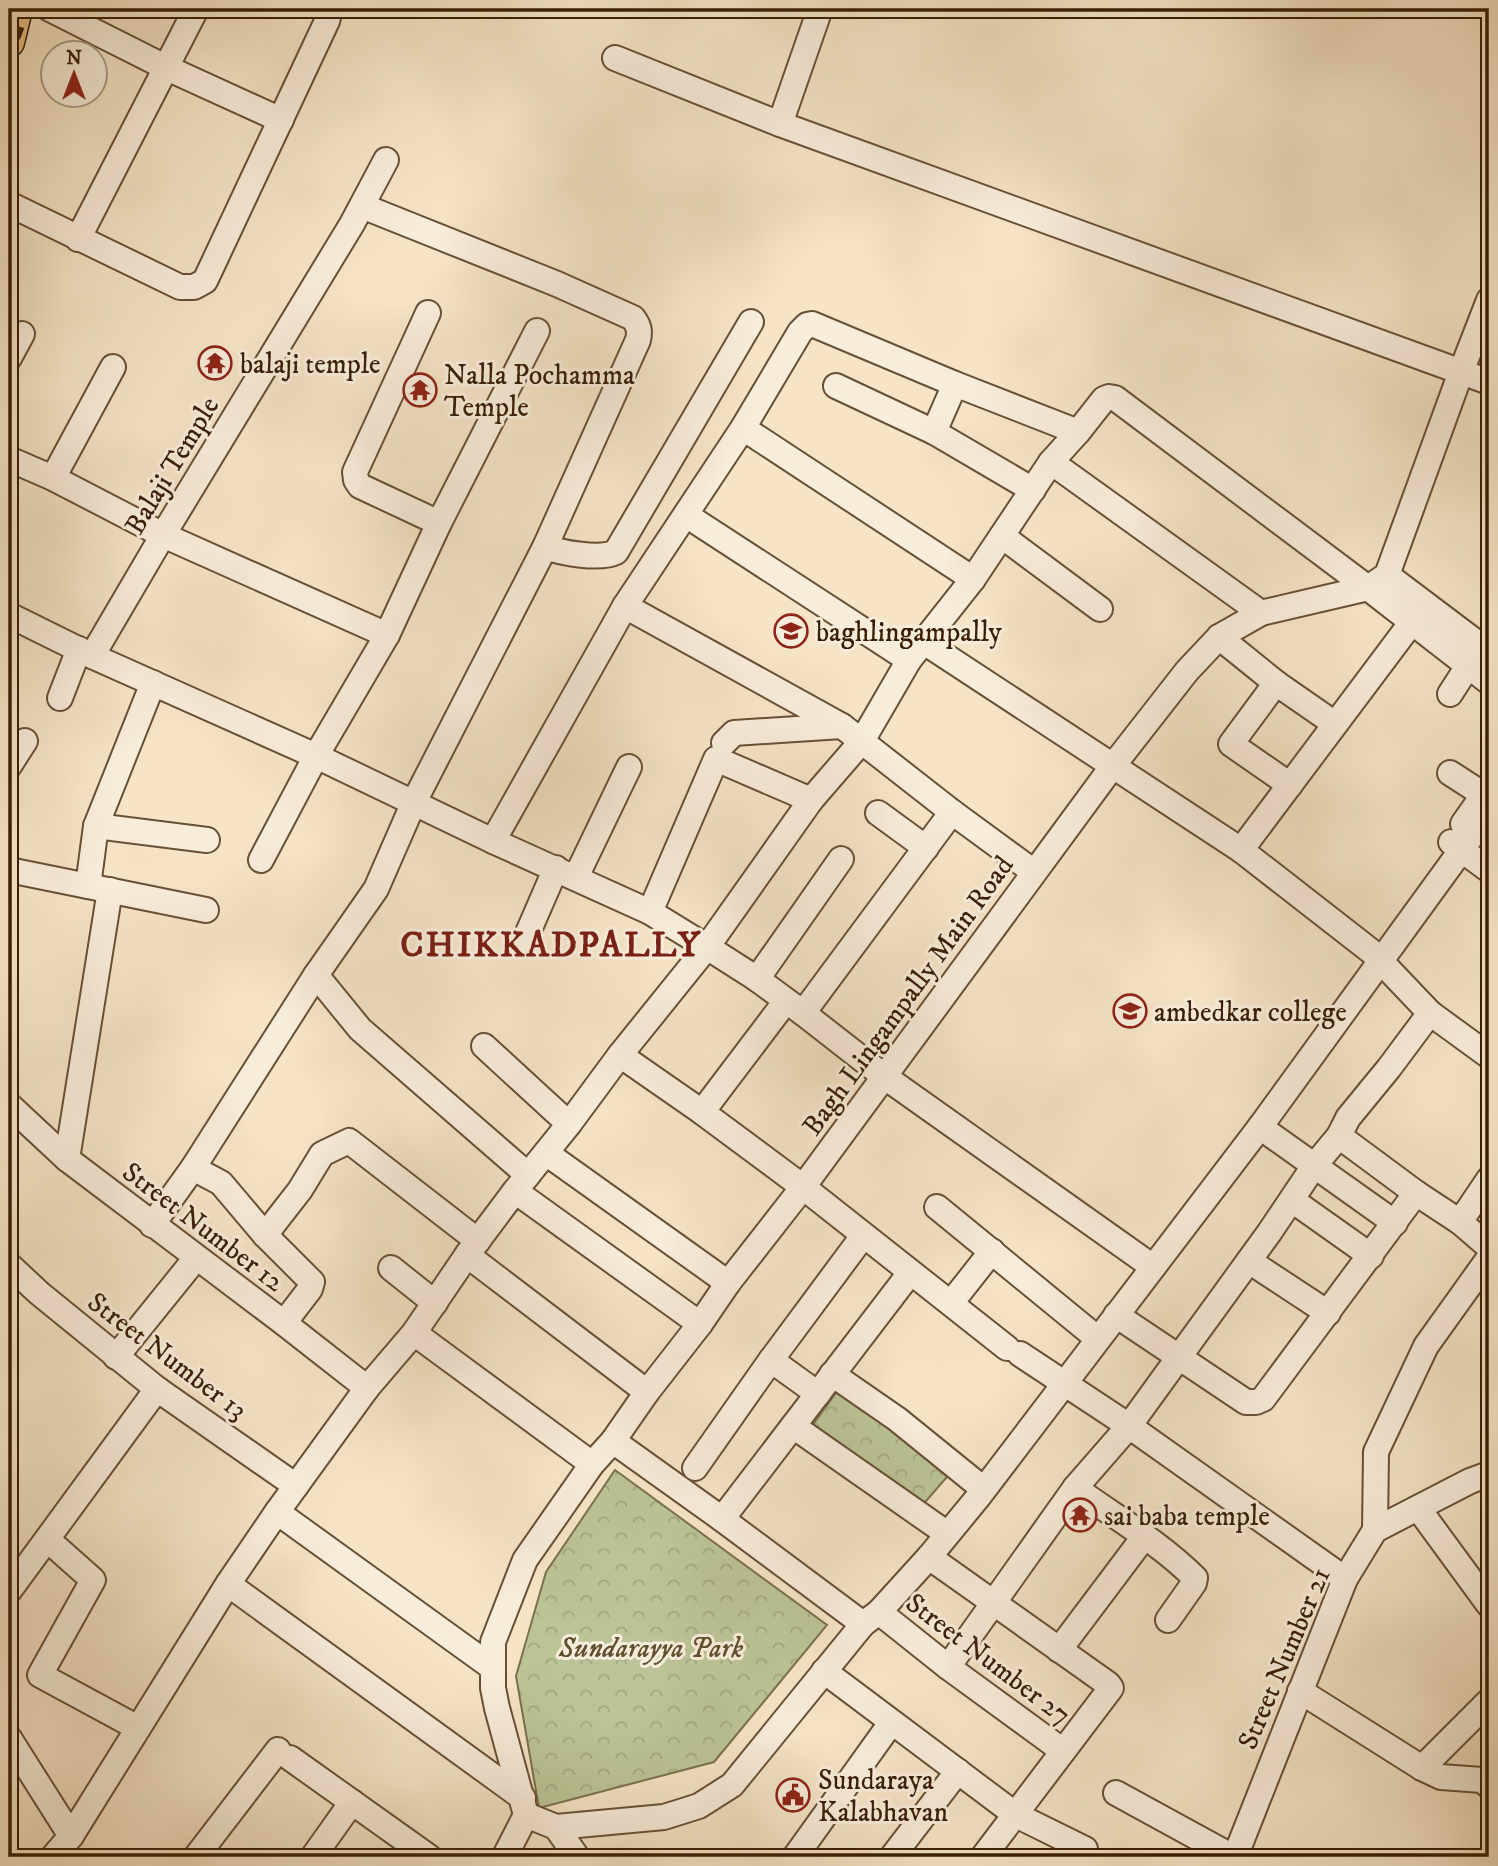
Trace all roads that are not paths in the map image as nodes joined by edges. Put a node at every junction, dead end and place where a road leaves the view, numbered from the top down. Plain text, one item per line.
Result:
1 (50, 9) edge
2 (196, 9) edge
3 (330, 9) edge
4 (820, 9) edge
5 (615, 58) dead end
6 (167, 68) junction
7 (281, 120) junction
8 (780, 124) junction
9 (386, 160) dead end
10 (9, 204) edge
11 (362, 206) junction
12 (78, 239) junction
13 (1489, 300) edge
14 (428, 313) dead end
15 (751, 322) dead end
16 (537, 331) dead end
17 (22, 334) dead end
18 (9, 358) edge
19 (113, 367) dead end
20 (1461, 372) junction
21 (1489, 382) edge
22 (956, 384) junction
23 (836, 386) dead end
24 (743, 428) junction
25 (934, 432) junction
26 (1077, 432) junction
27 (9, 459) edge
28 (1051, 462) junction
29 (53, 478) junction
30 (1033, 490) junction
31 (686, 515) junction
32 (439, 523) junction
33 (163, 535) junction
34 (1002, 536) junction
35 (545, 547) junction
36 (973, 579) junction
37 (1377, 581) junction
38 (625, 606) junction
39 (1100, 609) dead end
40 (1261, 613) junction
41 (9, 615) edge
42 (1412, 622) junction
43 (387, 635) junction
44 (1219, 637) junction
45 (917, 651) junction
46 (1489, 652) edge
47 (85, 653) junction
48 (1468, 666) junction
49 (1489, 682) edge
50 (153, 683) junction
51 (1276, 683) junction
52 (1450, 694) dead end
53 (60, 698) dead end
54 (1335, 724) junction
55 (852, 733) junction
56 (25, 741) dead end
57 (724, 743) dead end
58 (316, 756) junction
59 (9, 766) edge
60 (629, 767) dead end
61 (1112, 767) junction
62 (1450, 773) dead end
63 (1290, 785) junction
64 (1487, 798) edge
65 (811, 800) junction
66 (414, 802) junction
67 (952, 812) junction
68 (878, 813) dead end
69 (96, 826) junction
70 (207, 840) dead end
71 (493, 841) junction
72 (1456, 846) junction
73 (926, 848) junction
74 (1241, 850) junction
75 (841, 859) dead end
76 (261, 860) dead end
77 (9, 870) edge
78 (1489, 870) edge
79 (566, 872) junction
80 (1034, 872) junction
81 (99, 888) junction
82 (206, 910) dead end
83 (649, 912) junction
84 (523, 944) dead end
85 (708, 947) junction
86 (1377, 956) junction
87 (316, 975) junction
88 (757, 979) junction
89 (794, 1007) junction
90 (1430, 1013) junction
91 (484, 1046) dead end
92 (620, 1055) junction
93 (1489, 1056) edge
94 (885, 1077) junction
95 (9, 1105) edge
96 (702, 1112) junction
97 (569, 1124) junction
98 (1260, 1127) junction
99 (1339, 1136) junction
100 (546, 1153) junction
101 (67, 1159) junction
102 (1314, 1166) junction
103 (192, 1168) junction
104 (1489, 1179) edge
105 (522, 1183) junction
106 (803, 1187) junction
107 (1416, 1193) junction
108 (1292, 1199) junction
109 (937, 1206) dead end
110 (1460, 1222) junction
111 (1395, 1223) junction
112 (152, 1225) junction
113 (265, 1235) junction
114 (863, 1236) junction
115 (1489, 1247) edge
116 (473, 1248) junction
117 (992, 1251) junction
118 (1371, 1256) junction
119 (196, 1258) junction
120 (1489, 1258) edge
121 (1249, 1261) junction
122 (1150, 1264) junction
123 (9, 1265) edge
124 (391, 1268) dead end
125 (909, 1273) junction
126 (728, 1283) junction
127 (435, 1303) junction
128 (951, 1303) junction
129 (1328, 1313) junction
130 (1116, 1315) junction
131 (284, 1323) junction
132 (700, 1324) junction
133 (414, 1333) junction
134 (1092, 1334) junction
135 (116, 1357) junction
136 (1178, 1357) junction
137 (771, 1360) junction
138 (1060, 1380) junction
139 (825, 1384) junction
140 (368, 1388) junction
141 (157, 1389) junction
142 (647, 1392) junction
143 (793, 1426) junction
144 (1129, 1426) junction
145 (613, 1441) junction
146 (592, 1465) junction
147 (695, 1468) dead end
148 (1489, 1474) edge
149 (976, 1483) junction
150 (296, 1486) junction
151 (1075, 1488) junction
152 (1418, 1507) junction
153 (276, 1512) junction
154 (722, 1519) junction
155 (939, 1528) junction
156 (1375, 1530) junction
157 (1144, 1537) junction
158 (48, 1540) junction
159 (929, 1557) junction
160 (1345, 1579) junction
161 (228, 1584) junction
162 (9, 1591) edge
163 (993, 1602) junction
164 (1489, 1605) edge
165 (871, 1618) junction
166 (1168, 1620) dead end
167 (1059, 1650) junction
168 (948, 1667) junction
169 (492, 1668) junction
170 (824, 1671) junction
171 (1300, 1691) junction
172 (1489, 1700) edge
173 (891, 1723) junction
174 (138, 1727) junction
175 (9, 1738) edge
176 (1063, 1751) junction
177 (1422, 1768) junction
178 (958, 1771) junction
179 (1489, 1786) edge
180 (1116, 1793) dead end
181 (352, 1802) junction
182 (524, 1807) junction
183 (1016, 1815) junction
184 (556, 1827) junction
185 (71, 1836) junction
186 (1085, 1849) dead end
187 (53, 1857) edge
188 (196, 1857) edge
189 (313, 1857) edge
190 (429, 1857) edge
191 (502, 1857) edge
192 (577, 1857) edge
193 (795, 1857) edge
194 (892, 1857) edge
195 (983, 1857) edge
196 (1234, 1857) edge

1 - 6 street
2 - 6 street
3 - 7 street
4 - 8 street
5 - 8 street
6 - 7 street
6 - 12 street
7 - 12 street
8 - 20 street
9 - 11 street, Balaji Temple
10 - 12 street
11 - 33 street, Balaji Temple
11 - 35 street
13 - 20 street
14 - 32 street
15 - 35 street
16 - 32 street
17 - 18 street
19 - 29 street
20 - 21 street
20 - 37 street
22 - 24 street
22 - 25 street
22 - 26 street
23 - 25 street
24 - 31 street
24 - 36 street
25 - 30 street
26 - 28 street
26 - 37 street
27 - 29 street
28 - 30 street
28 - 40 street
29 - 33 street
30 - 34 street
31 - 38 street
31 - 45 street
32 - 43 street
33 - 43 street
33 - 47 street, Balaji Temple
34 - 36 street
34 - 39 street
35 - 66 street
36 - 45 street
37 - 40 street, Bagh Lingampally Main Road
37 - 42 street
37 - 46 street
38 - 55 street
38 - 71 street
40 - 44 street, Bagh Lingampally Main Road
41 - 47 street
42 - 48 street
42 - 54 street
43 - 58 street
44 - 51 street
44 - 61 street, Bagh Lingampally Main Road
45 - 55 street
45 - 61 street
47 - 50 street
47 - 53 street, Balaji Temple
48 - 49 street
48 - 52 street
50 - 58 street
50 - 69 street
51 - 54 street
51 - 63 street
54 - 63 street
55 - 57 street
55 - 65 street
55 - 67 street
56 - 59 street
58 - 66 street
58 - 76 street
60 - 79 street
61 - 74 street
61 - 80 street, Bagh Lingampally Main Road
62 - 64 street
63 - 74 street
64 - 72 street
65 - 83 street
65 - 85 street
66 - 71 street
66 - 87 street
67 - 73 street
67 - 80 street
68 - 73 street
69 - 70 street
69 - 81 street
71 - 79 street
72 - 78 street
72 - 86 street
73 - 89 street
74 - 86 street
75 - 88 street
77 - 81 street
79 - 83 street
79 - 84 street
80 - 94 street, Bagh Lingampally Main Road
81 - 82 street
81 - 101 street
83 - 85 street
85 - 88 street
85 - 92 street
86 - 90 street
86 - 98 street
86 - 122 street
87 - 103 street
87 - 105 street
88 - 89 street
89 - 94 street
89 - 96 street
90 - 93 street
90 - 99 street
91 - 97 street
92 - 96 street
92 - 97 street
94 - 106 street, Bagh Lingampally Main Road
94 - 122 street
95 - 101 street, Street Number 12
96 - 106 street
97 - 100 street
98 - 102 street
98 - 122 street
99 - 102 street
99 - 107 street
100 - 105 street
100 - 126 street
101 - 112 street, Street Number 12
102 - 108 street
102 - 111 street
103 - 112 street
103 - 113 street
104 - 110 street
105 - 116 street
105 - 132 street
106 - 114 street
106 - 126 street, Bagh Lingampally Main Road
107 - 110 street
107 - 111 street
108 - 118 street
108 - 121 street
109 - 117 street
110 - 115 street
111 - 118 street
112 - 119 street, Street Number 12
113 - 116 street
113 - 131 street
114 - 125 street
114 - 137 street
116 - 127 street
116 - 142 street
117 - 128 street
117 - 134 street
118 - 129 street
119 - 131 street, Street Number 12
119 - 135 street
120 - 156 street
121 - 129 street
121 - 136 street
122 - 130 street
122 - 134 street
123 - 135 street, Street Number 13
124 - 127 street
125 - 128 street
125 - 139 street
126 - 132 street, Bagh Lingampally Main Road
127 - 133 street
128 - 138 street
129 - 136 street
130 - 136 street
130 - 138 street
131 - 140 street, Street Number 12
132 - 142 street, Bagh Lingampally Main Road
133 - 140 street
133 - 146 street
134 - 138 street
135 - 141 street, Street Number 13
136 - 144 street
137 - 139 street
137 - 147 street
138 - 144 street
138 - 149 street
138 - 159 street
139 - 143 street
139 - 149 street
140 - 150 street
141 - 150 street, Street Number 13
141 - 158 street
142 - 145 street, Bagh Lingampally Main Road
143 - 154 street
143 - 155 street
144 - 151 street
144 - 160 street
145 - 146 street, Bagh Lingampally Main Road
145 - 154 street, Street Number 27
146 - 169 street, Bagh Lingampally Main Road
148 - 152 street
149 - 155 street
150 - 153 street
151 - 157 street
151 - 163 street
152 - 156 street
152 - 164 street
153 - 161 street
153 - 169 street
154 - 165 street, Street Number 27
155 - 165 street
156 - 160 street, Street Number 21
157 - 166 street
157 - 167 street
158 - 162 street
158 - 174 street
159 - 163 street
159 - 165 street
160 - 171 street, Street Number 21
161 - 174 street
161 - 182 street
163 - 167 street
163 - 168 street
165 - 168 street, Street Number 27
165 - 170 street
167 - 176 street
168 - 176 street, Street Number 27
169 - 182 street, Bagh Lingampally Main Road
170 - 173 street
170 - 184 street
171 - 177 street
171 - 196 street, Street Number 21
172 - 177 street
173 - 178 street
173 - 193 street
174 - 185 street
175 - 185 street
176 - 183 street
177 - 179 street
178 - 183 street
178 - 194 street
180 - 196 street
181 - 188 street
181 - 189 street
181 - 190 street
182 - 184 street
182 - 191 street
183 - 186 street
183 - 195 street
184 - 192 street
185 - 187 street

